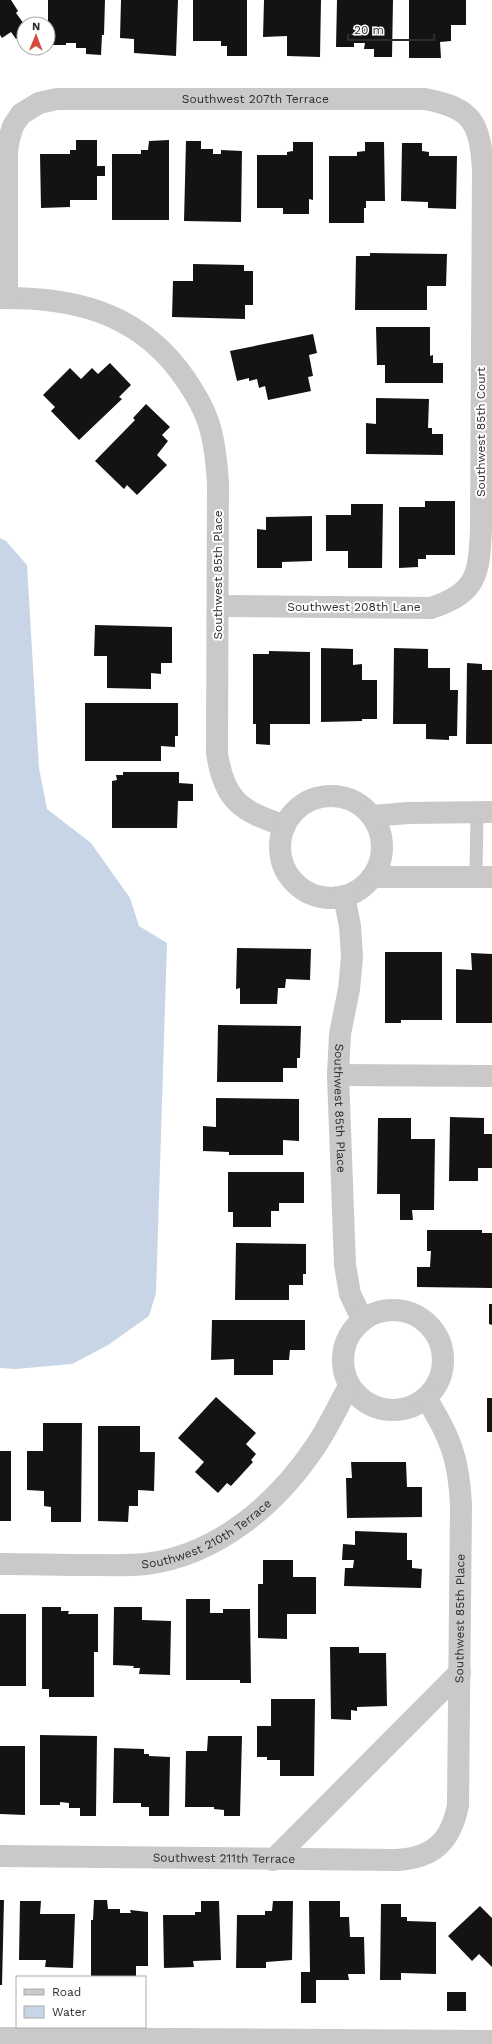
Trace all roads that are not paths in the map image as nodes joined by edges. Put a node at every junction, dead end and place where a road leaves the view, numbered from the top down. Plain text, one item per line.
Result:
1 (475, 124) joint
2 (4, 298) edge
3 (476, 573) joint
4 (218, 606) junction
5 (484, 812) edge
6 (372, 816) junction
7 (285, 826) junction
8 (372, 877) junction
9 (484, 877) edge
10 (344, 896) junction
11 (338, 1075) junction
12 (492, 1076) edge
13 (362, 1319) junction
14 (349, 1386) junction
15 (426, 1398) junction
16 (0, 1564) edge
17 (460, 1672) junction
18 (443, 1842) joint
19 (0, 1856) edge
20 (273, 1860) junction
21 (0, 2038) edge
22 (492, 2041) edge

1 - 2 street, Southwest 207th Terrace
1 - 3 street, Southwest 85th Court
2 - 4 street, Southwest 85th Place
3 - 4 street, Southwest 208th Lane
4 - 7 street, Southwest 85th Place
5 - 6 street
5 - 9 lane
6 - 7 street
6 - 8 street
7 - 10 street
8 - 9 street
8 - 10 street
10 - 11 street, Southwest 85th Place
11 - 12 street
11 - 13 street, Southwest 85th Place
13 - 14 street
13 - 15 street
14 - 15 street
14 - 16 street, Southwest 210th Terrace
15 - 17 street, Southwest 85th Place
17 - 18 street, Southwest 85th Place
17 - 20 street
18 - 20 street, Southwest 211th Terrace
19 - 20 street, Southwest 211th Terrace
21 - 22 street

